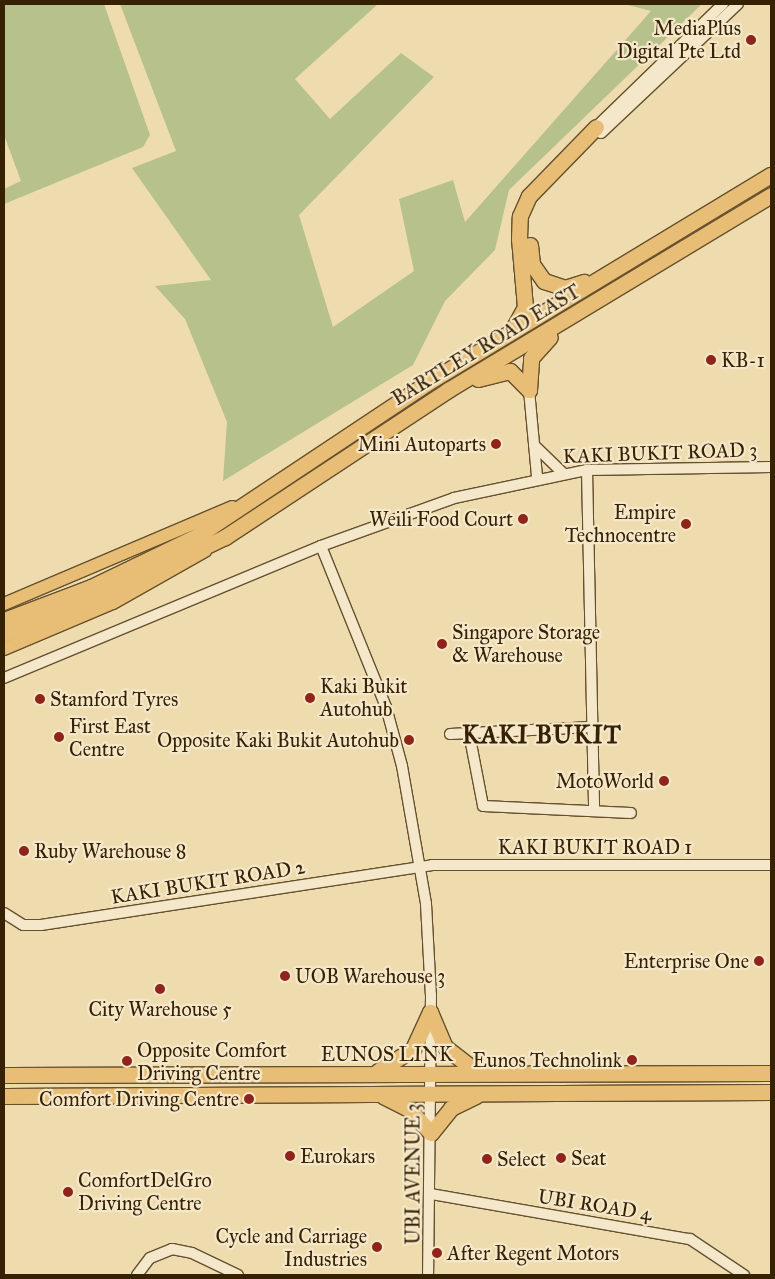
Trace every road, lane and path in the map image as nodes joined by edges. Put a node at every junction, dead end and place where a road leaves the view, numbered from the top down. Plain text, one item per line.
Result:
1 (723, 4) edge
2 (738, 4) edge
3 (598, 130) junction
4 (771, 175) edge
5 (771, 195) edge
6 (605, 276) junction
7 (570, 317) junction
8 (506, 335) junction
9 (448, 390) junction
10 (529, 390) junction
11 (534, 444) junction
12 (771, 467) edge
13 (587, 470) junction
14 (563, 473) junction
15 (537, 477) junction
16 (251, 502) junction
17 (225, 537) junction
18 (321, 546) junction
19 (94, 593) junction
20 (4, 604) edge
21 (4, 620) edge
22 (4, 634) edge
23 (4, 649) edge
24 (4, 678) edge
25 (593, 727) junction
26 (469, 733) junction
27 (450, 734) dead end
28 (594, 810) junction
29 (631, 813) dead end
30 (771, 865) edge
31 (420, 867) junction
32 (4, 914) edge
33 (430, 1012) junction
34 (430, 1073) junction
35 (480, 1073) junction
36 (771, 1073) edge
37 (370, 1074) junction
38 (4, 1075) edge
39 (372, 1092) junction
40 (771, 1092) edge
41 (430, 1093) junction
42 (485, 1094) junction
43 (4, 1096) edge
44 (431, 1133) junction
45 (431, 1194) junction
46 (137, 1275) edge
47 (238, 1275) edge
48 (428, 1275) edge
49 (744, 1275) edge

1 - 3 street
2 - 3 street
3 - 6 highway
3 - 8 highway
4 - 6 highway, BARTLEY ROAD EAST
5 - 7 highway, BARTLEY ROAD EAST
6 - 8 highway, BARTLEY ROAD EAST
7 - 9 highway, BARTLEY ROAD EAST
7 - 10 highway
8 - 16 highway, BARTLEY ROAD EAST
9 - 10 highway
9 - 17 highway, BARTLEY ROAD EAST
10 - 11 street
11 - 14 street
11 - 15 street
12 - 13 street, KAKI BUKIT ROAD 3
13 - 14 street, KAKI BUKIT ROAD 3
13 - 25 street
14 - 15 street, KAKI BUKIT ROAD 3
15 - 18 street, KAKI BUKIT ROAD 3
16 - 19 highway, BARTLEY ROAD EAST
16 - 20 main road, BARTLEY ROAD EAST
17 - 19 highway, BARTLEY ROAD EAST
17 - 23 main road, BARTLEY ROAD EAST
18 - 24 street
18 - 31 street, UBI AVENUE 3
19 - 21 highway
19 - 22 highway
25 - 26 street
25 - 28 street
26 - 27 street
26 - 28 street
28 - 29 street
30 - 31 street, KAKI BUKIT ROAD 1
31 - 32 street, KAKI BUKIT ROAD 2
31 - 33 street, UBI AVENUE 3
33 - 34 street, UBI AVENUE 3
33 - 35 highway
33 - 37 highway
34 - 35 highway, EUNOS LINK
34 - 37 highway, EUNOS LINK
34 - 41 street, UBI AVENUE 3
35 - 36 highway, EUNOS LINK
37 - 38 highway, EUNOS LINK
39 - 41 highway, EUNOS LINK
39 - 43 highway, EUNOS LINK
39 - 44 highway
40 - 42 highway, EUNOS LINK
41 - 42 highway, EUNOS LINK
41 - 44 street, UBI AVENUE 3
42 - 44 highway
44 - 45 street, UBI AVENUE 3
45 - 48 street, UBI AVENUE 3
45 - 49 street, UBI ROAD 4
46 - 47 street

